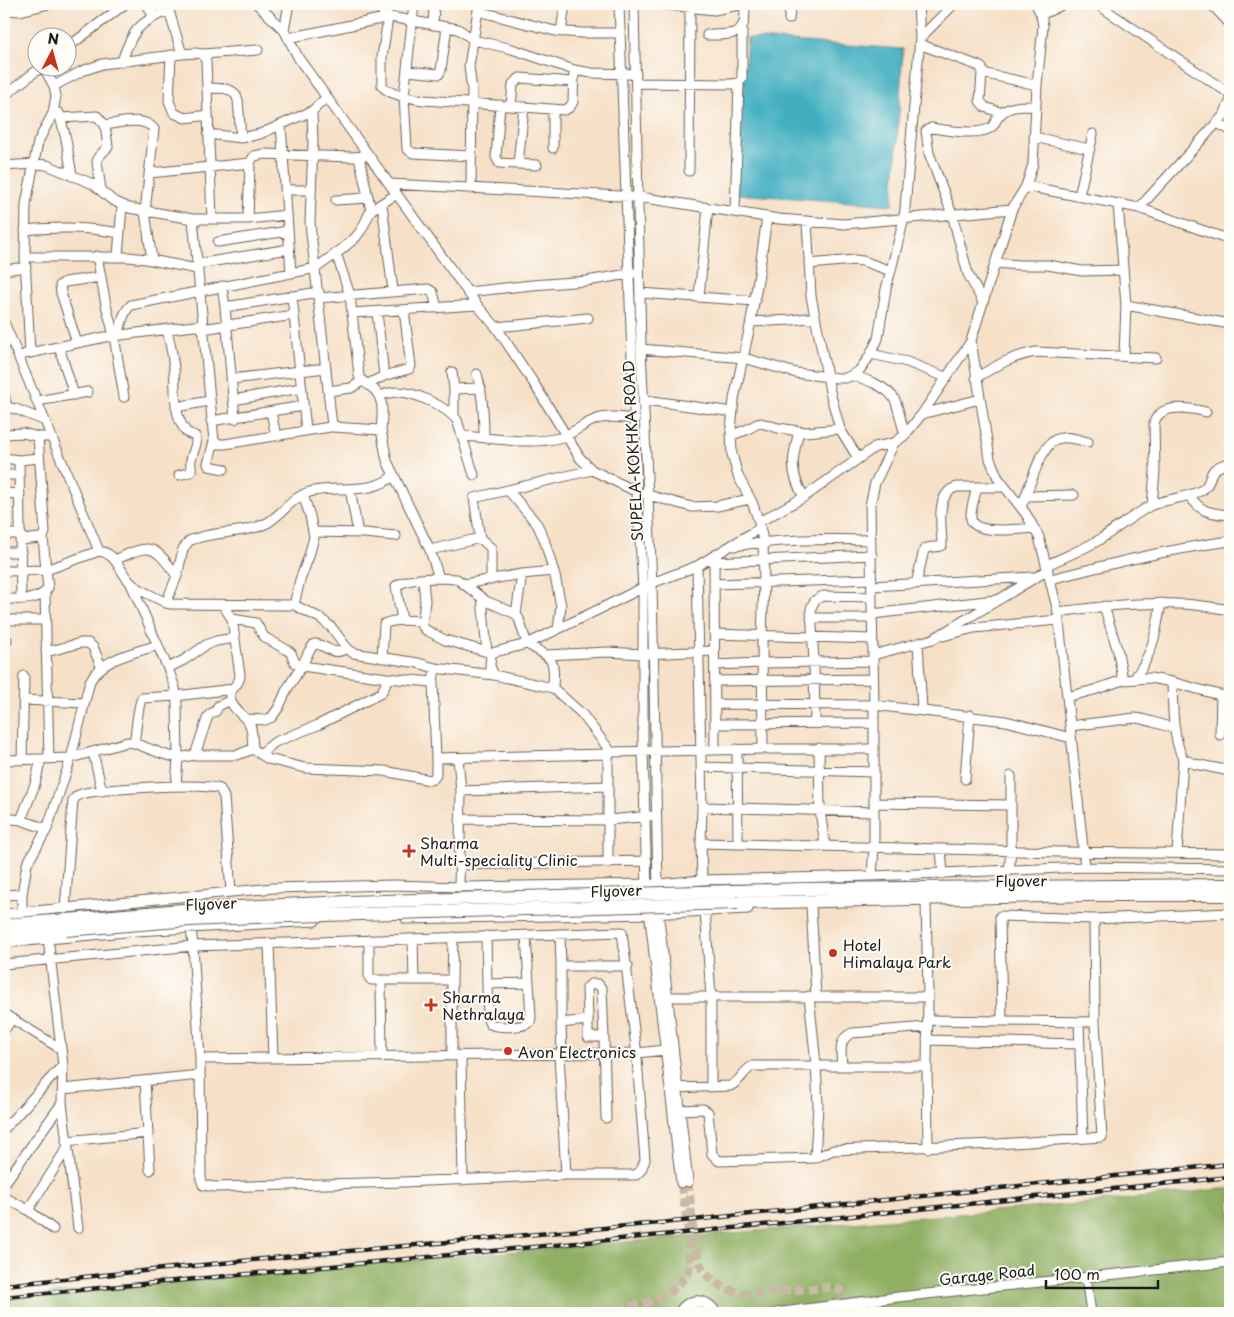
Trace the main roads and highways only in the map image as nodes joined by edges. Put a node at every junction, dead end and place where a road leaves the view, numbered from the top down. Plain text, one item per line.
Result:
1 (1230, 885) edge
2 (1230, 895) edge
3 (66, 920) junction
4 (4, 925) edge
5 (4, 936) edge
6 (680, 1313) edge
7 (715, 1313) edge

1 - 3 highway, Flyover, bridge
2 - 3 highway, Flyover, bridge
3 - 4 highway, Flyover
3 - 5 highway, Flyover
6 - 7 main road

